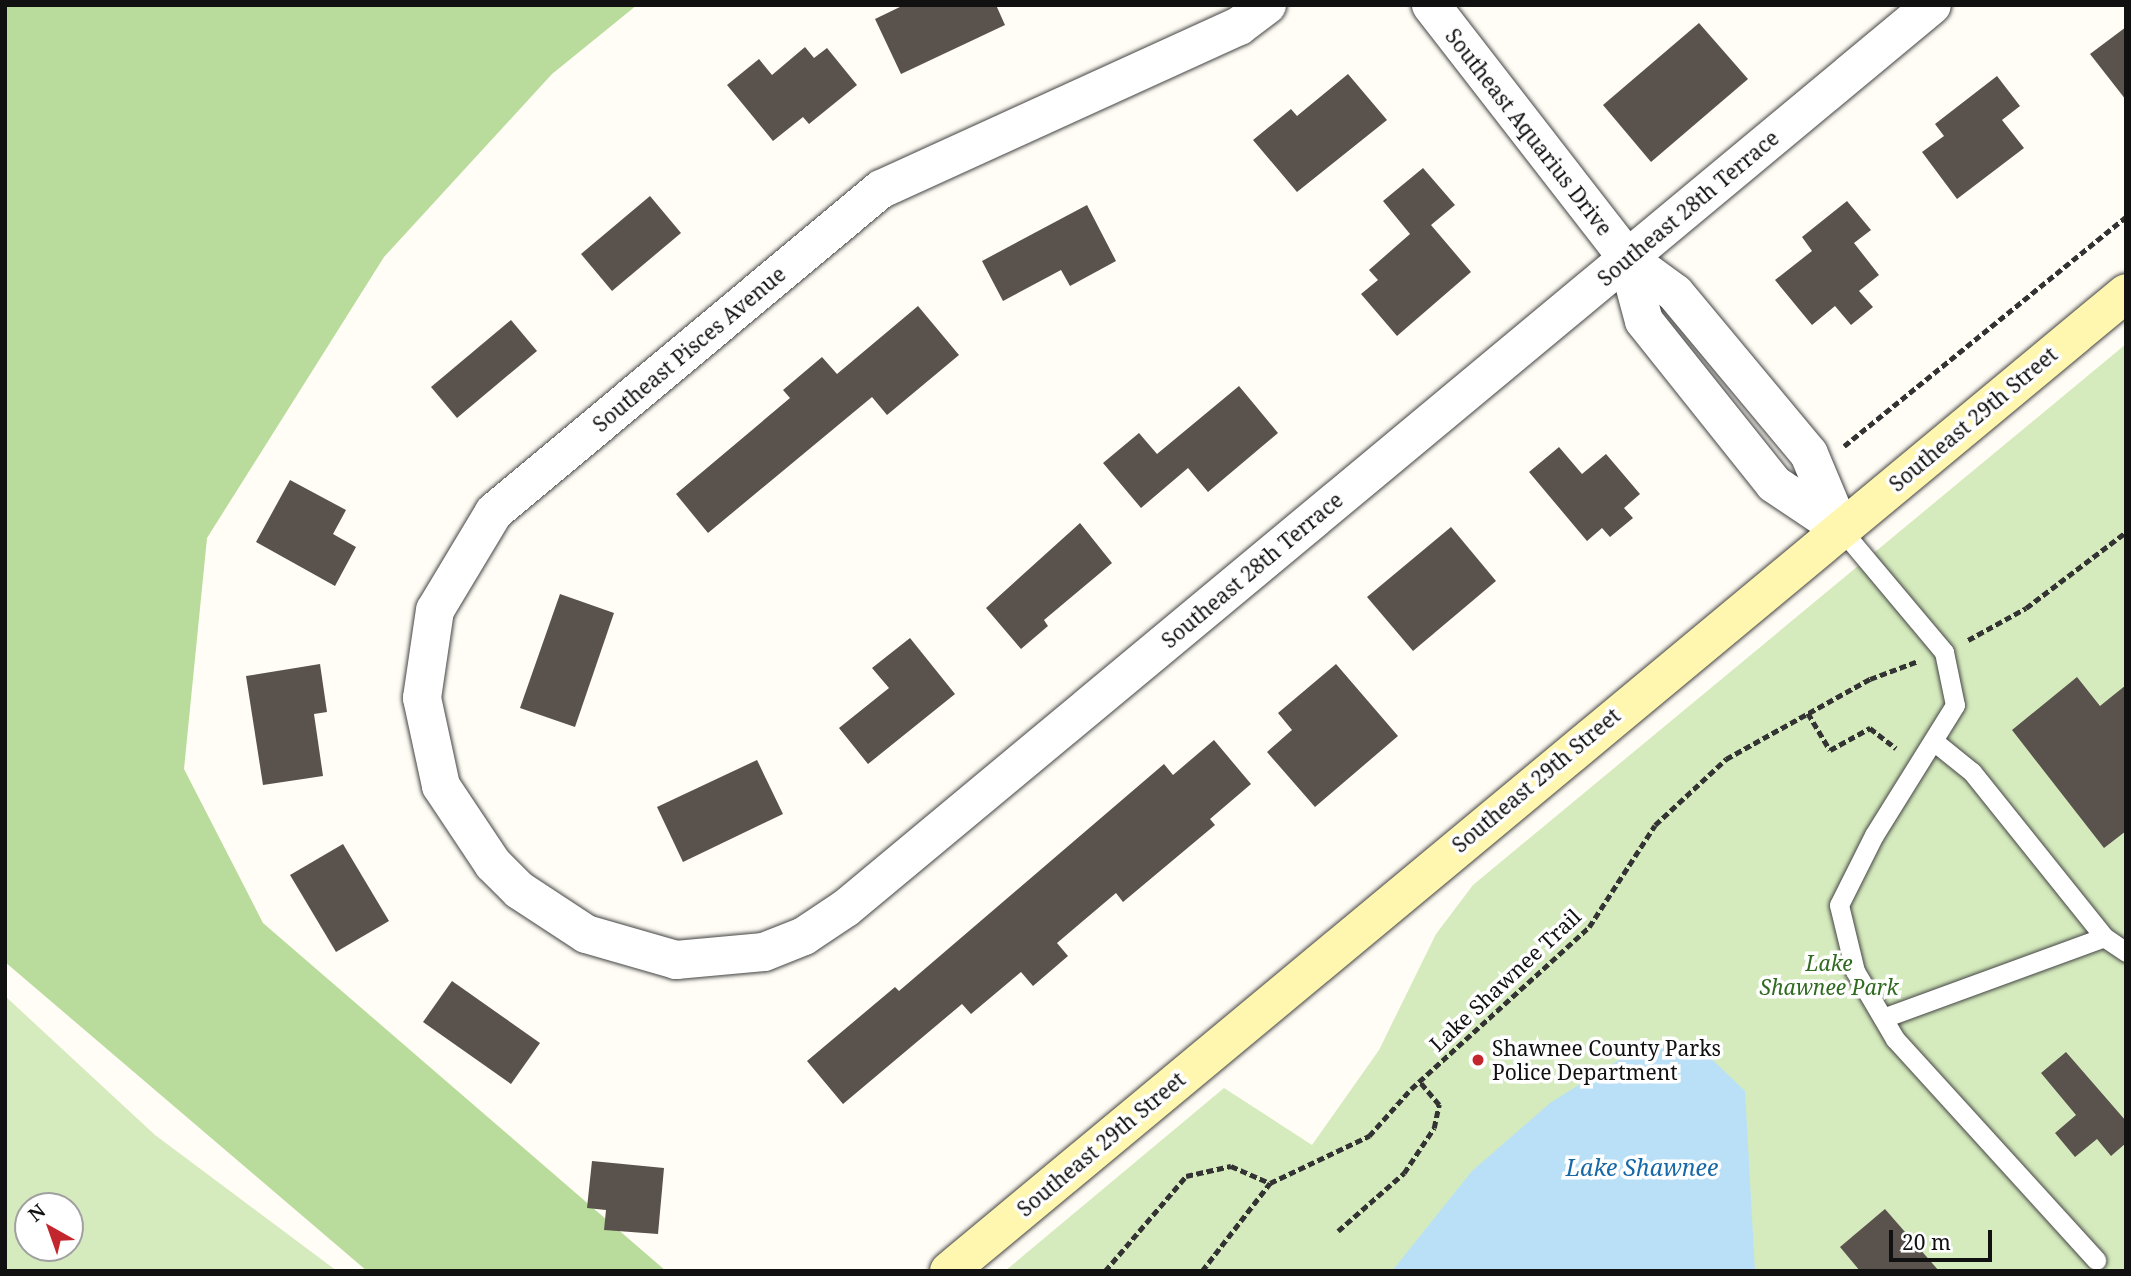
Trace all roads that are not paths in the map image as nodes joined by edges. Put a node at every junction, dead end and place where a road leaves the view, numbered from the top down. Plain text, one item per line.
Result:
1 (1267, 5) edge
2 (1431, 5) edge
3 (1932, 5) edge
4 (1626, 258) junction
5 (2126, 293) edge
6 (1840, 528) junction
7 (1936, 743) junction
8 (519, 890) joint
9 (2104, 937) junction
10 (2126, 952) edge
11 (1883, 1018) junction
12 (2096, 1260) dead end
13 (949, 1271) edge

1 - 8 street, Southeast Pisces Avenue
2 - 4 street, Southeast Aquarius Drive
3 - 4 street, Southeast 28th Terrace
4 - 6 street, Southeast Aquarius Drive
4 - 6 street, Southeast Aquarius Drive
4 - 8 street, Southeast 28th Terrace
5 - 6 main road, Southeast 29th Street
6 - 7 lane
6 - 13 main road, Southeast 29th Street
7 - 9 lane
7 - 11 lane
9 - 10 lane
9 - 11 lane
11 - 12 lane

